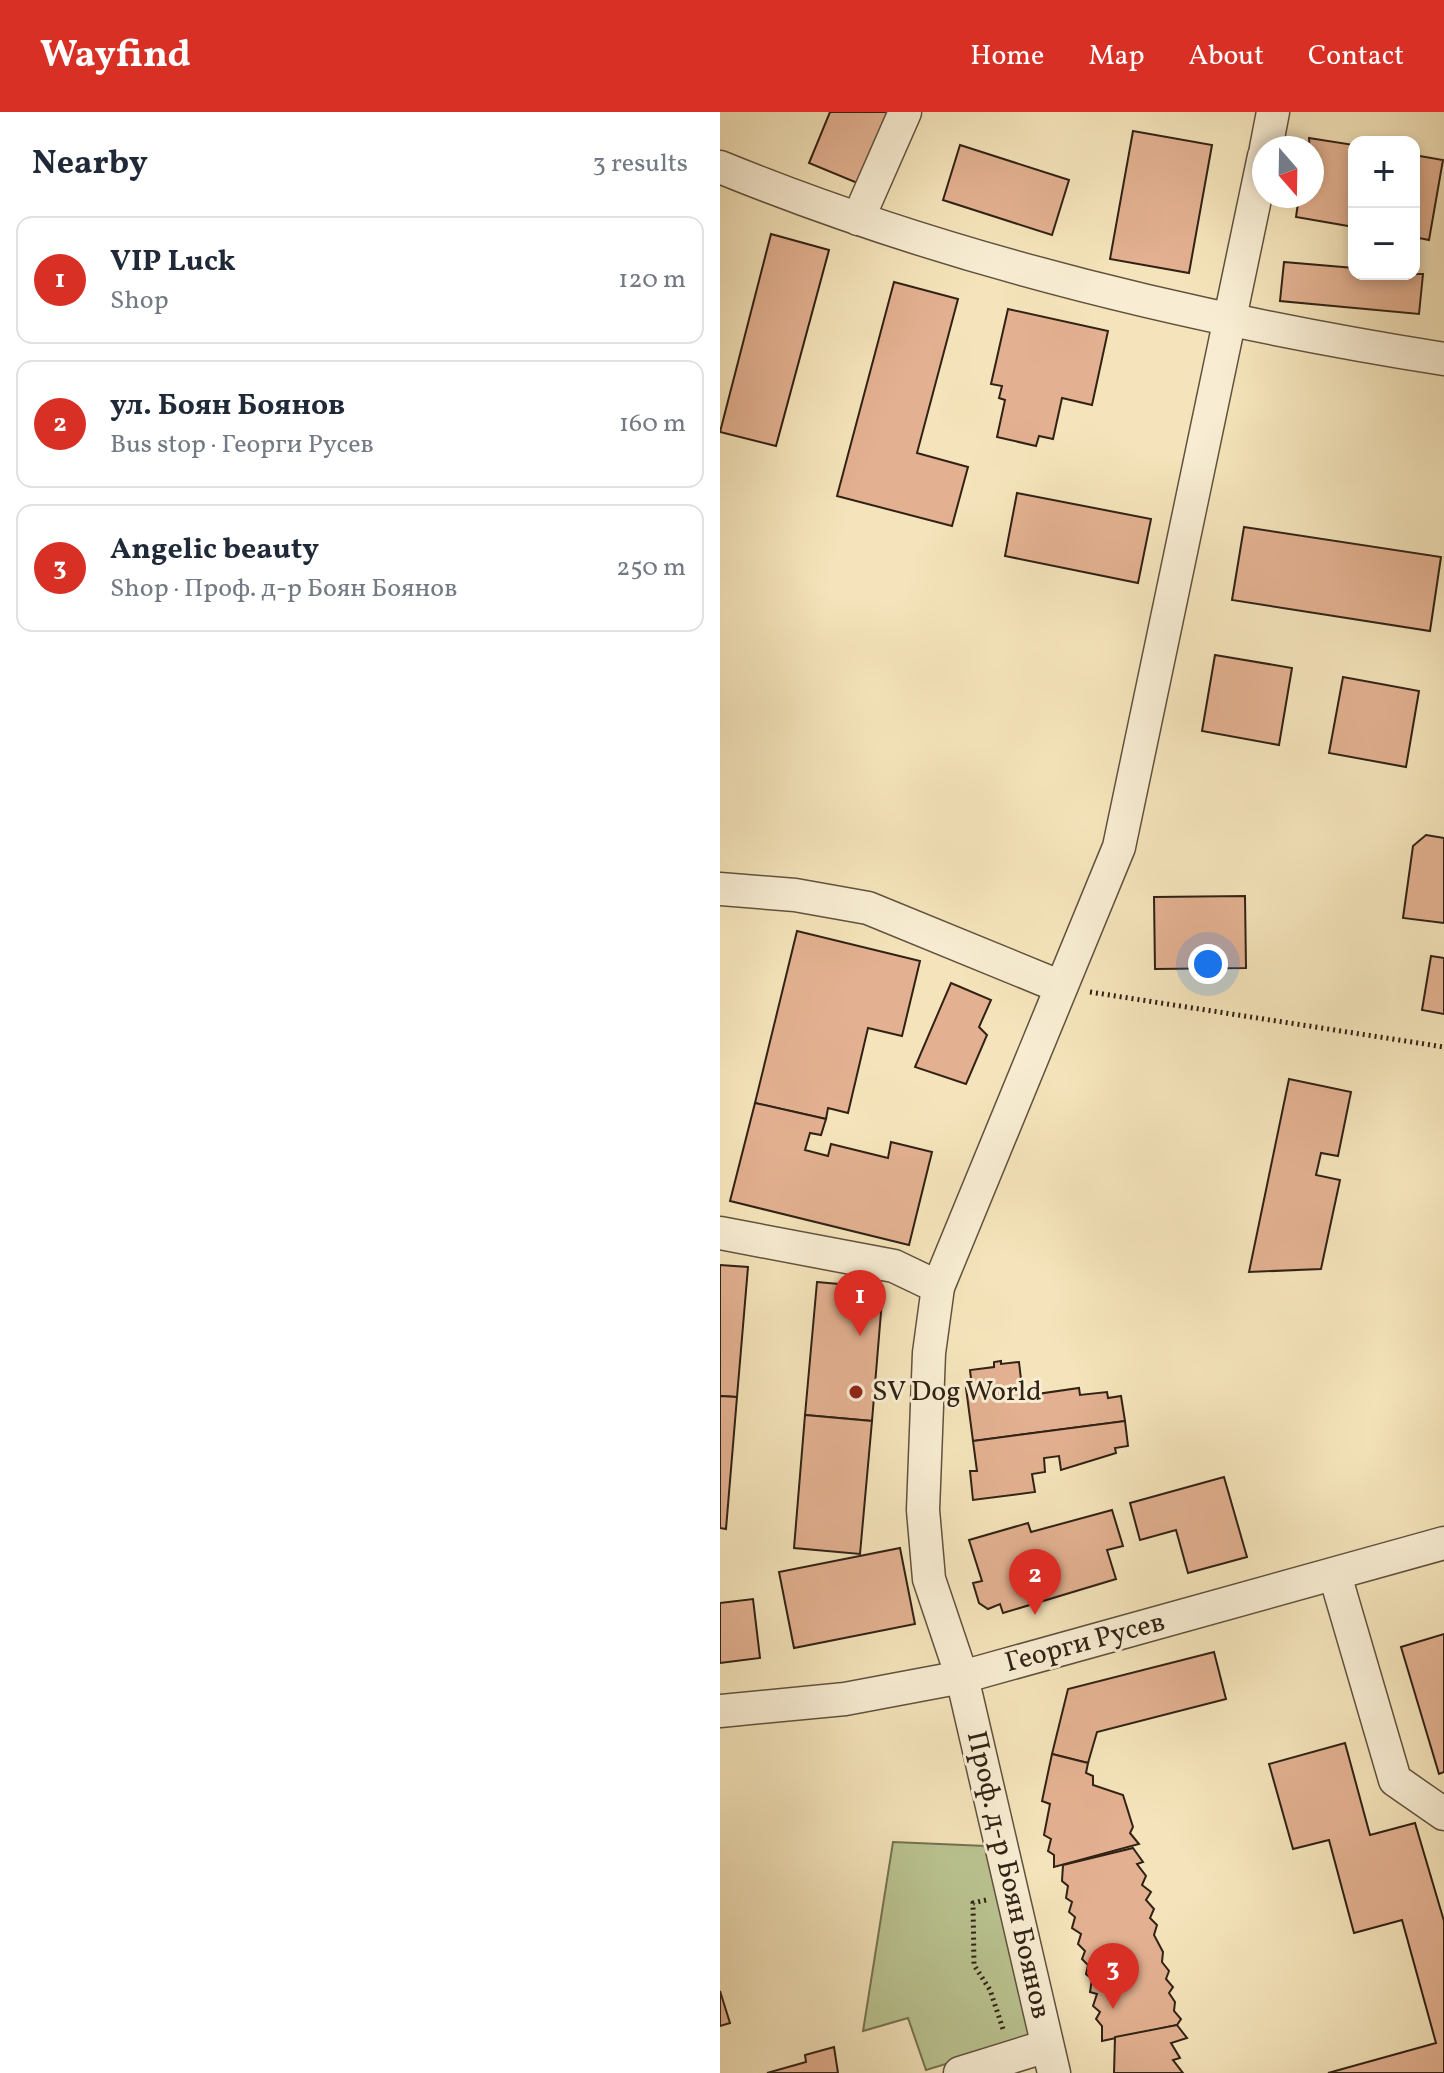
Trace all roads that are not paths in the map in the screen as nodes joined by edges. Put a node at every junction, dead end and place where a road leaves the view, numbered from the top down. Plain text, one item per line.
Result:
1 (905, 112) edge
2 (1273, 112) edge
3 (1268, 136) edge
4 (720, 167) edge
5 (1254, 208) edge
6 (858, 219) junction
7 (1232, 320) junction
8 (1444, 359) edge
9 (720, 889) edge
10 (1061, 987) junction
11 (720, 1233) edge
12 (938, 1287) junction
13 (1444, 1543) edge
14 (1335, 1575) junction
15 (962, 1677) junction
16 (720, 1711) edge
17 (1444, 1814) edge
18 (1050, 2060) edge
19 (960, 2073) edge

1 - 6 street
2 - 3 street
4 - 6 street
5 - 7 street, Проф. д-р Боян Боянов
6 - 7 street
7 - 8 street
7 - 10 street, Проф. д-р Боян Боянов
9 - 10 street
10 - 12 street, Проф. д-р Боян Боянов
11 - 12 street
12 - 15 street, Проф. д-р Боян Боянов
13 - 14 street, Георги Русев
14 - 15 street, Георги Русев
14 - 17 street
15 - 16 street, Георги Русев
15 - 18 street, Проф. д-р Боян Боянов
18 - 19 street

